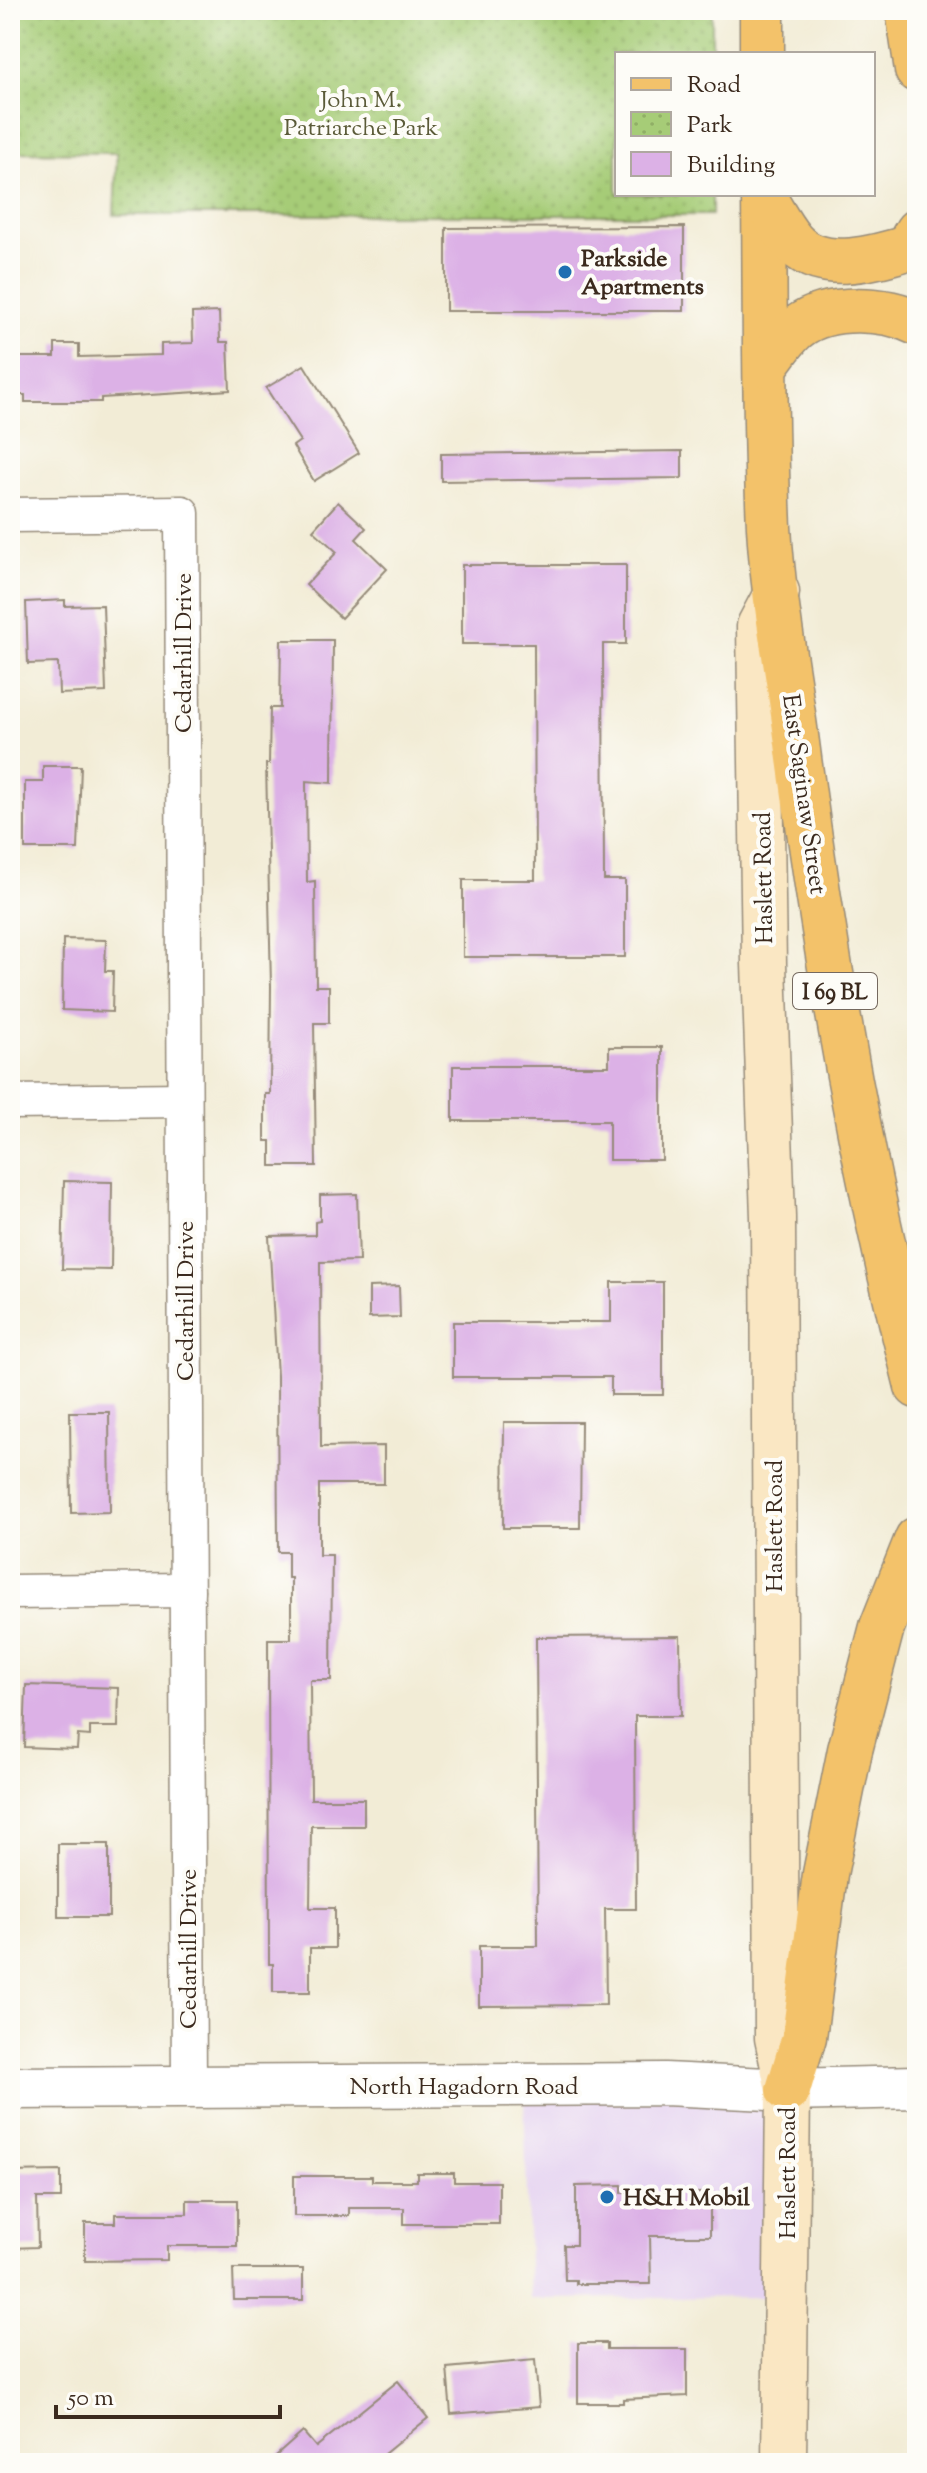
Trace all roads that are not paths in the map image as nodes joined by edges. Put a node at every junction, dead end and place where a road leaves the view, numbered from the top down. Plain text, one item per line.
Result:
1 (762, 10) edge
2 (908, 10) edge
3 (762, 52) edge
4 (917, 70) edge
5 (764, 196) edge
6 (917, 231) edge
7 (917, 323) edge
8 (766, 365) junction
9 (10, 515) edge
10 (777, 592) junction
11 (184, 1100) junction
12 (10, 1102) edge
13 (917, 1386) edge
14 (917, 1539) edge
15 (187, 1590) junction
16 (10, 1592) edge
17 (917, 2087) edge
18 (10, 2088) edge
19 (189, 2088) junction
20 (788, 2090) junction
21 (784, 2463) edge

1 - 3 main road
2 - 4 main road
5 - 6 main road
5 - 8 main road, East Saginaw Street / I 69 BL
7 - 8 main road
8 - 10 main road, East Saginaw Street / I 69 BL
9 - 11 street, Cedarhill Drive
10 - 13 main road, East Saginaw Street / I 69 BL
10 - 20 main road, Haslett Road
11 - 12 street
11 - 15 street, Cedarhill Drive
14 - 20 main road
15 - 16 street
15 - 19 street, Cedarhill Drive
17 - 20 street, North Hagadorn Road
18 - 19 street, North Hagadorn Road
19 - 20 street, North Hagadorn Road
20 - 21 main road, Haslett Road

